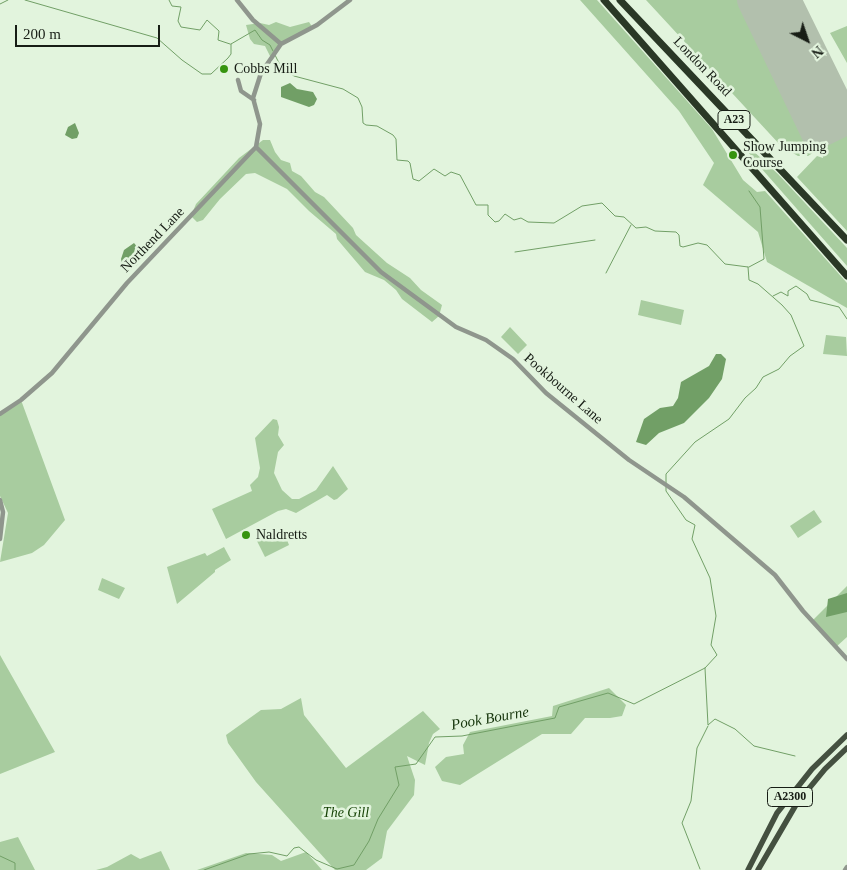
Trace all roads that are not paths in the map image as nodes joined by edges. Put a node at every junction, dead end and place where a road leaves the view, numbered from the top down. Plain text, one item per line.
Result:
1 (237, 0) edge
2 (350, 0) edge
3 (604, 0) edge
4 (620, 0) edge
5 (281, 44) junction
6 (238, 80) dead end
7 (254, 100) junction
8 (256, 147) junction
9 (847, 240) edge
10 (847, 276) edge
11 (0, 414) edge
12 (0, 500) edge
13 (0, 539) edge
14 (847, 659) edge
15 (847, 735) edge
16 (847, 748) edge
17 (847, 867) edge
18 (748, 870) edge
19 (758, 870) edge
20 (845, 870) edge

1 - 5 street
2 - 5 street
3 - 10 highway, A23
4 - 9 highway, London Road / A23
5 - 7 street
6 - 7 street
7 - 8 street
8 - 11 street, Northend Lane
8 - 14 street, Pookbourne Lane
12 - 13 street
15 - 18 main road, A2300
16 - 19 main road, A2300
17 - 20 street

